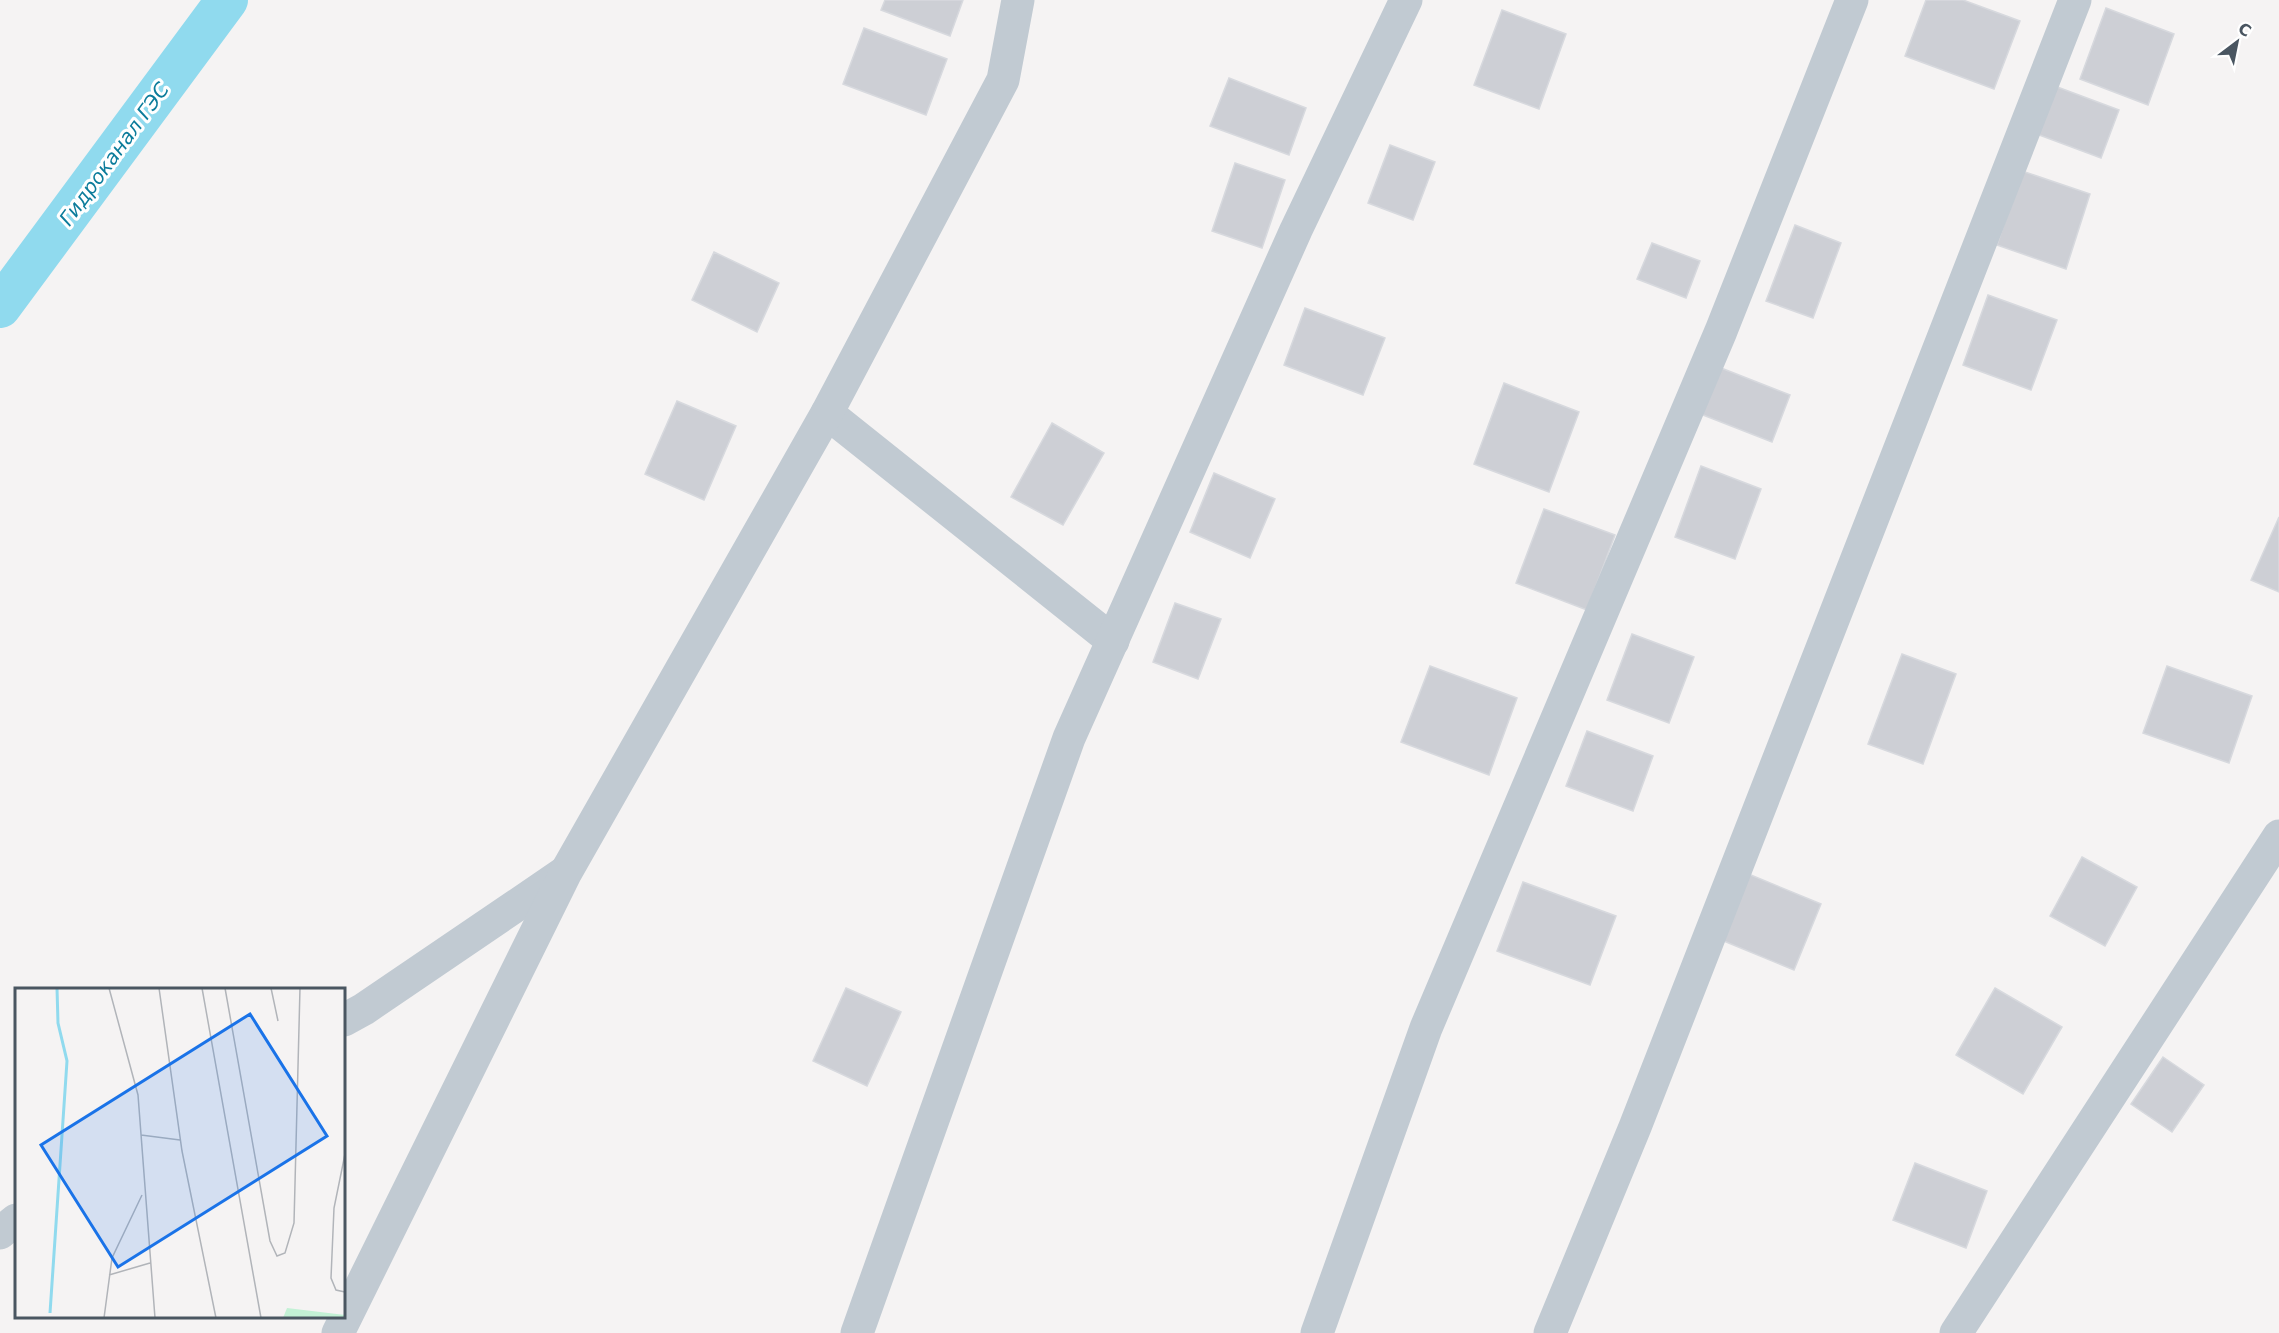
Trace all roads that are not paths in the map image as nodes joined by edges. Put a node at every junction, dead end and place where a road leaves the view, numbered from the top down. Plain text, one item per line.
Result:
1 (1018, 0) edge
2 (1406, 0) edge
3 (1852, 0) edge
4 (2075, 0) edge
5 (827, 413) junction
6 (1113, 641) junction
7 (2279, 836) edge
8 (566, 872) junction
9 (345, 1019) edge
10 (15, 1221) edge
11 (0, 1233) edge
12 (338, 1333) edge
13 (857, 1333) edge
14 (1317, 1333) edge
15 (1550, 1333) edge
16 (1956, 1333) edge

1 - 5 street
2 - 6 street
3 - 14 street
4 - 15 street
5 - 6 street
5 - 8 street
6 - 13 street
7 - 16 street
8 - 9 street
8 - 12 street
10 - 11 street

